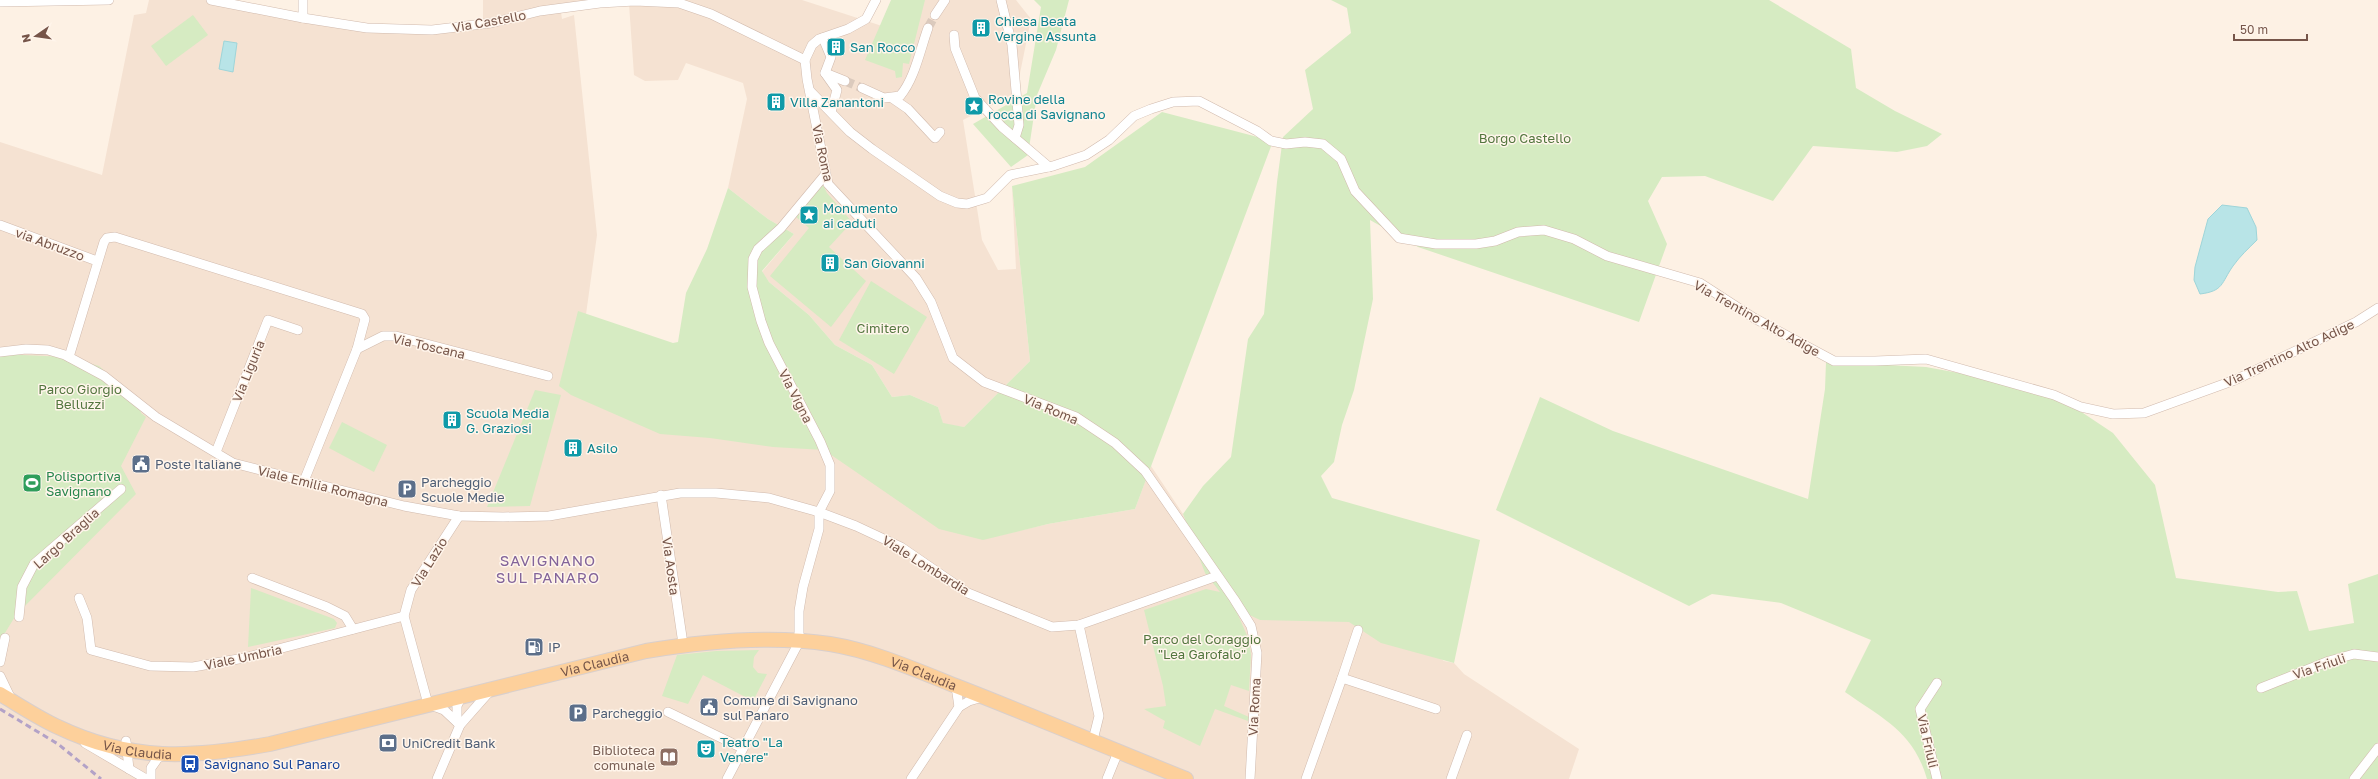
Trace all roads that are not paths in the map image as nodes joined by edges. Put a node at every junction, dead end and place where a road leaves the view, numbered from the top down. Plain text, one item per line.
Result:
1 (109, 0) edge
2 (211, 0) edge
3 (303, 0) edge
4 (876, 0) edge
5 (945, 0) edge
6 (1002, 1) edge
7 (0, 2) edge
8 (935, 15) tunnel mouth
9 (303, 18) junction
10 (928, 28) tunnel mouth
11 (954, 35) dead end
12 (823, 38) junction
13 (805, 60) junction
14 (825, 73) junction
15 (845, 81) tunnel mouth
16 (862, 88) tunnel mouth
17 (810, 91) junction
18 (892, 98) junction
19 (831, 112) junction
20 (940, 132) dead end
21 (1015, 138) junction
22 (1049, 167) junction
23 (825, 175) junction
24 (0, 225) edge
25 (97, 261) junction
26 (2378, 308) edge
27 (298, 330) dead end
28 (357, 348) junction
29 (0, 352) edge
30 (69, 357) junction
31 (548, 376) dead end
32 (216, 452) junction
33 (304, 481) junction
34 (121, 489) dead end
35 (661, 495) junction
36 (819, 512) junction
37 (459, 516) junction
38 (1217, 576) junction
39 (252, 578) dead end
40 (79, 598) dead end
41 (404, 616) junction
42 (18, 617) dead end
43 (1079, 625) junction
44 (353, 628) junction
45 (1358, 630) dead end
46 (682, 638) dead end
47 (799, 642) junction
48 (0, 643) edge
49 (2378, 657) edge
50 (0, 662) edge
51 (0, 676) edge
52 (1342, 678) junction
53 (1936, 683) dead end
54 (956, 686) junction
55 (495, 687) junction
56 (2261, 688) dead end
57 (462, 695) junction
58 (984, 696) junction
59 (6, 697) edge
60 (428, 704) junction
61 (959, 707) junction
62 (1436, 708) dead end
63 (668, 712) dead end
64 (466, 716) junction
65 (458, 724) junction
66 (58, 727) junction
67 (1467, 735) dead end
68 (1093, 740) junction
69 (126, 746) junction
70 (742, 748) junction
71 (2378, 748) edge
72 (1118, 752) junction
73 (164, 755) junction
74 (129, 769) junction
75 (146, 779) edge
76 (151, 779) edge
77 (437, 779) edge
78 (727, 779) edge
79 (911, 779) edge
80 (1107, 779) edge
81 (1186, 779) edge
82 (1250, 779) edge
83 (1306, 779) edge
84 (1452, 779) edge
85 (1937, 779) edge
86 (2354, 779) edge

1 - 7 street
2 - 9 street, Via Castello
3 - 9 street
4 - 12 street
5 - 8 street
6 - 21 street
9 - 13 street, Via Castello
10 - 18 street
11 - 21 street
12 - 13 street
12 - 14 street
13 - 17 street, Via Roma
14 - 15 street
14 - 19 street
16 - 18 street
17 - 19 street, Via Trentino Alto Adige
17 - 23 street, Via Roma
18 - 20 street
19 - 22 street, Via Trentino Alto Adige
21 - 22 street
22 - 26 street, Via Trentino Alto Adige
23 - 36 street, Via Vigna
23 - 38 street, Via Roma
24 - 25 street, via Abruzzo
25 - 28 street
25 - 30 street, via Abruzzo
27 - 32 street, Via Liguria
28 - 31 street, Via Toscana
28 - 33 street
29 - 30 street, Viale Emilia Romagna
30 - 32 street, Viale Emilia Romagna
32 - 33 street, Viale Emilia Romagna
33 - 37 street, Viale Emilia Romagna
34 - 42 street, Largo Braglia
35 - 36 street, Viale Emilia Romagna
35 - 37 street, Viale Emilia Romagna
35 - 46 street, Via Aosta
36 - 43 street, Viale Lombardia
36 - 47 street, Via Vigna
37 - 41 street, Via Lazio
38 - 43 street, Viale Lombardia
38 - 82 street, Via Roma
39 - 44 street
40 - 44 street, Viale Umbria
41 - 44 street, Viale Umbria
41 - 60 street
43 - 68 street
45 - 52 street
47 - 54 main road, Via Claudia
47 - 55 main road, Via Claudia
47 - 70 street
48 - 50 street
49 - 56 street, Via Friuli
51 - 59 street
52 - 62 street
52 - 83 street
53 - 85 street, Via Friuli
54 - 58 main road, Via Claudia
54 - 61 street
55 - 57 main road, Via Claudia
55 - 64 street
57 - 60 main road, Via Claudia
57 - 64 street
57 - 65 street
58 - 61 street
58 - 68 main road, Via Claudia
59 - 66 main road, Via Claudia
60 - 65 street
60 - 73 main road, Via Claudia
61 - 79 street
63 - 70 street
64 - 65 street
65 - 77 street
66 - 69 main road, Via Claudia
66 - 74 street
67 - 84 street
68 - 72 main road, Via Claudia
69 - 73 main road, Via Claudia
69 - 74 street
70 - 78 street
71 - 86 street
72 - 80 street
72 - 81 main road, Via Claudia
73 - 76 street
74 - 75 street

